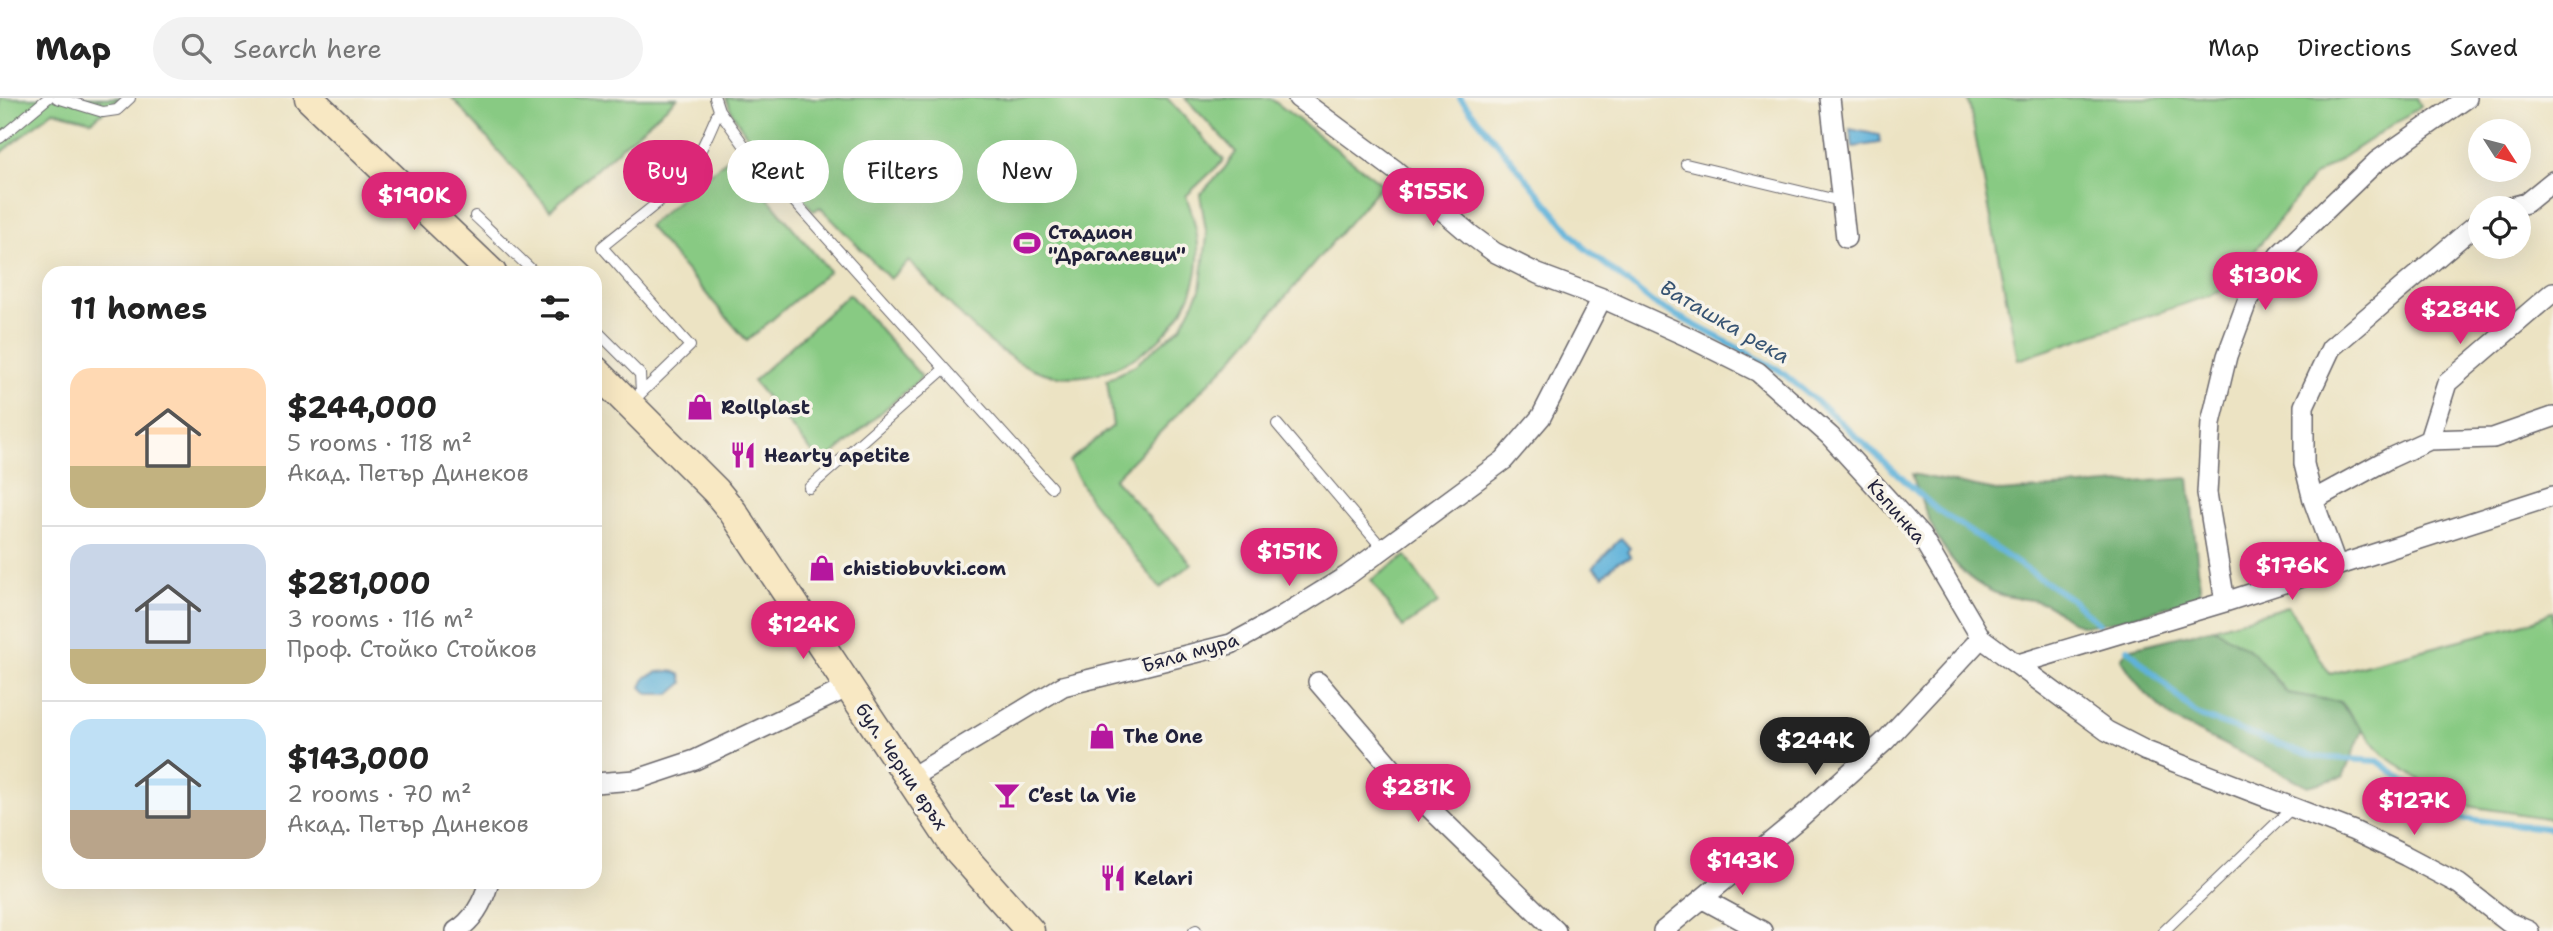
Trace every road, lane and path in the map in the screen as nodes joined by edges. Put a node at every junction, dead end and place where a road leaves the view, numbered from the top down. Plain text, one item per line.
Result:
1 (48, 98) edge
2 (57, 98) edge
3 (130, 98) edge
4 (309, 98) edge
5 (715, 98) edge
6 (1298, 98) edge
7 (1830, 98) edge
8 (2467, 98) edge
9 (719, 110) junction
10 (0, 138) edge
11 (1686, 164) dead end
12 (2553, 181) edge
13 (2531, 199) edge
14 (1841, 201) junction
15 (475, 216) dead end
16 (2468, 231) edge
17 (1846, 238) dead end
18 (485, 266) edge
19 (528, 266) edge
20 (2553, 292) edge
21 (1602, 298) junction
22 (602, 337) edge
23 (944, 369) junction
24 (602, 377) edge
25 (635, 398) junction
26 (2553, 416) edge
27 (1277, 424) dead end
28 (2429, 440) junction
29 (1051, 487) dead end
30 (809, 488) dead end
31 (2553, 496) edge
32 (2313, 499) junction
33 (1382, 550) junction
34 (2337, 566) junction
35 (2225, 601) junction
36 (1980, 638) junction
37 (2018, 664) junction
38 (1318, 682) dead end
39 (849, 687) junction
40 (910, 778) junction
41 (602, 782) edge
42 (2291, 809) junction
43 (487, 889) edge
44 (1703, 899) junction
45 (2504, 926) edge
46 (456, 931) edge
47 (1030, 931) edge
48 (1556, 931) edge
49 (1663, 931) edge
50 (1762, 931) edge
51 (2164, 931) edge
52 (2529, 931) edge

1 - 10 lane
2 - 3 lane
4 - 18 main road
5 - 9 lane
6 - 21 street, Къпинка
7 - 14 street
8 - 35 street
9 - 23 lane
9 - 25 lane
11 - 14 lane
12 - 13 street
14 - 17 street
15 - 19 lane
16 - 32 street
20 - 28 street
21 - 33 street, Бяла мура
21 - 36 street, Къпинка
22 - 25 lane
23 - 29 lane
23 - 30 lane
24 - 25 main road, бул. Черни връх
25 - 39 main road, бул. Черни връх
26 - 28 street
27 - 33 lane
28 - 32 street
31 - 34 street
32 - 34 street
33 - 40 street, Бяла мура
34 - 35 street
35 - 37 street
36 - 37 street, Къпинка
36 - 44 street
37 - 42 street, Къпинка
38 - 48 street
39 - 40 main road, бул. Черни връх
39 - 41 street
40 - 47 main road, бул. Черни връх
42 - 45 street, Къпинка
42 - 51 lane
43 - 46 street
44 - 49 street
44 - 50 street
45 - 52 street, Къпинка

